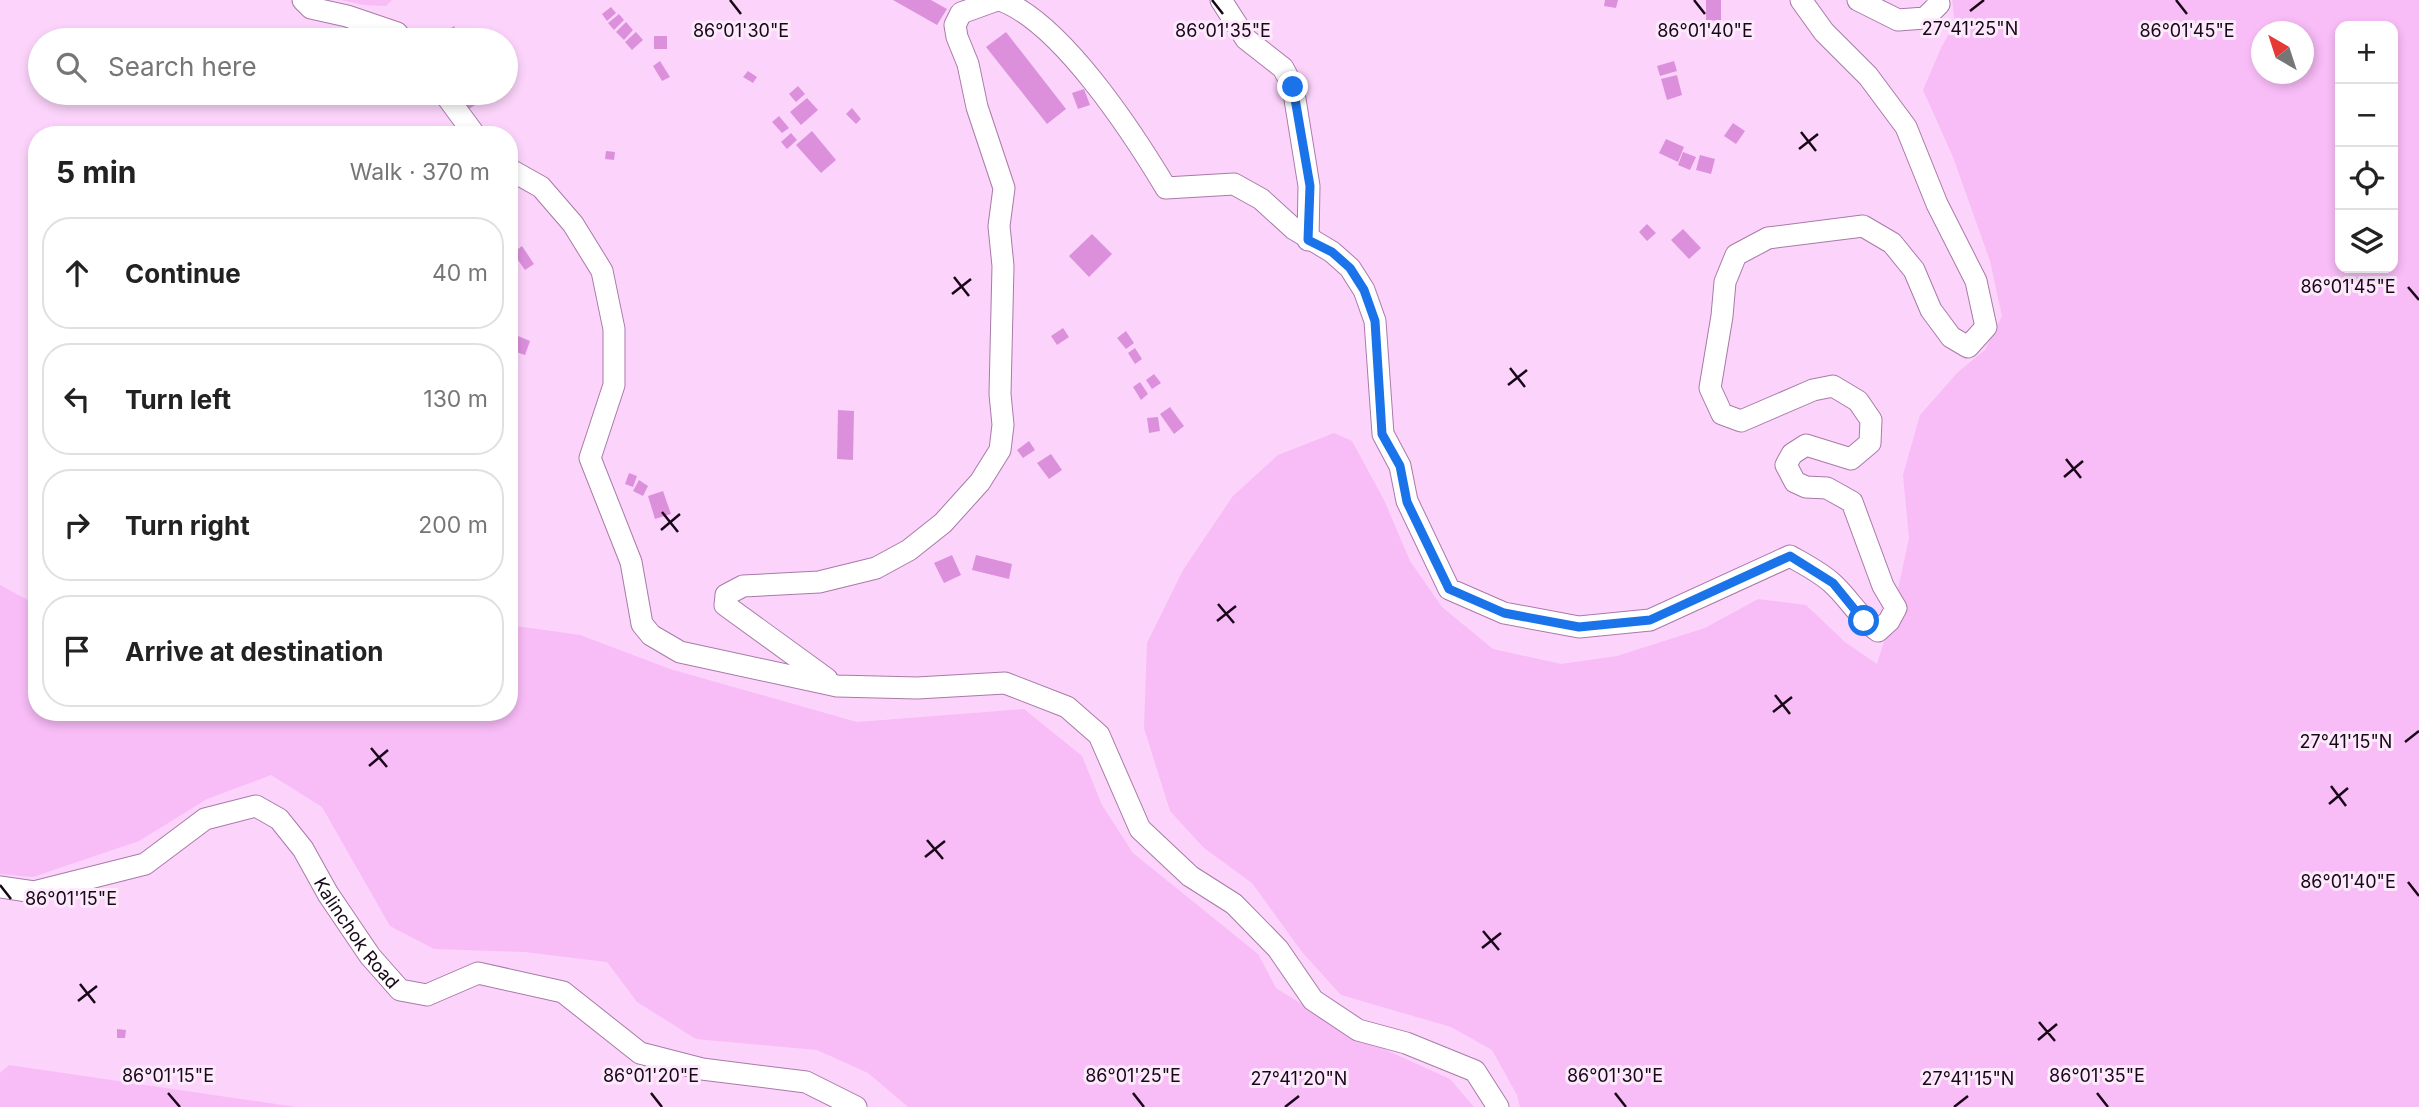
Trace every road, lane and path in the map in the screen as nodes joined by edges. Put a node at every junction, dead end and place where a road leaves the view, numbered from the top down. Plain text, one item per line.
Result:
1 (303, 0) edge
2 (999, 0) edge
3 (1222, 0) edge
4 (1801, 0) edge
5 (1858, 0) edge
6 (1938, 0) edge
7 (382, 28) edge
8 (453, 105) edge
9 (468, 126) edge
10 (518, 174) edge
11 (1308, 240) junction
12 (837, 686) junction
13 (0, 887) edge
14 (856, 1107) edge
15 (1499, 1107) edge

1 - 7 street
2 - 11 street
2 - 12 street
3 - 11 street
4 - 11 street
5 - 6 street
8 - 9 street
10 - 12 street
12 - 15 street
13 - 14 street, Kalinchok Road

